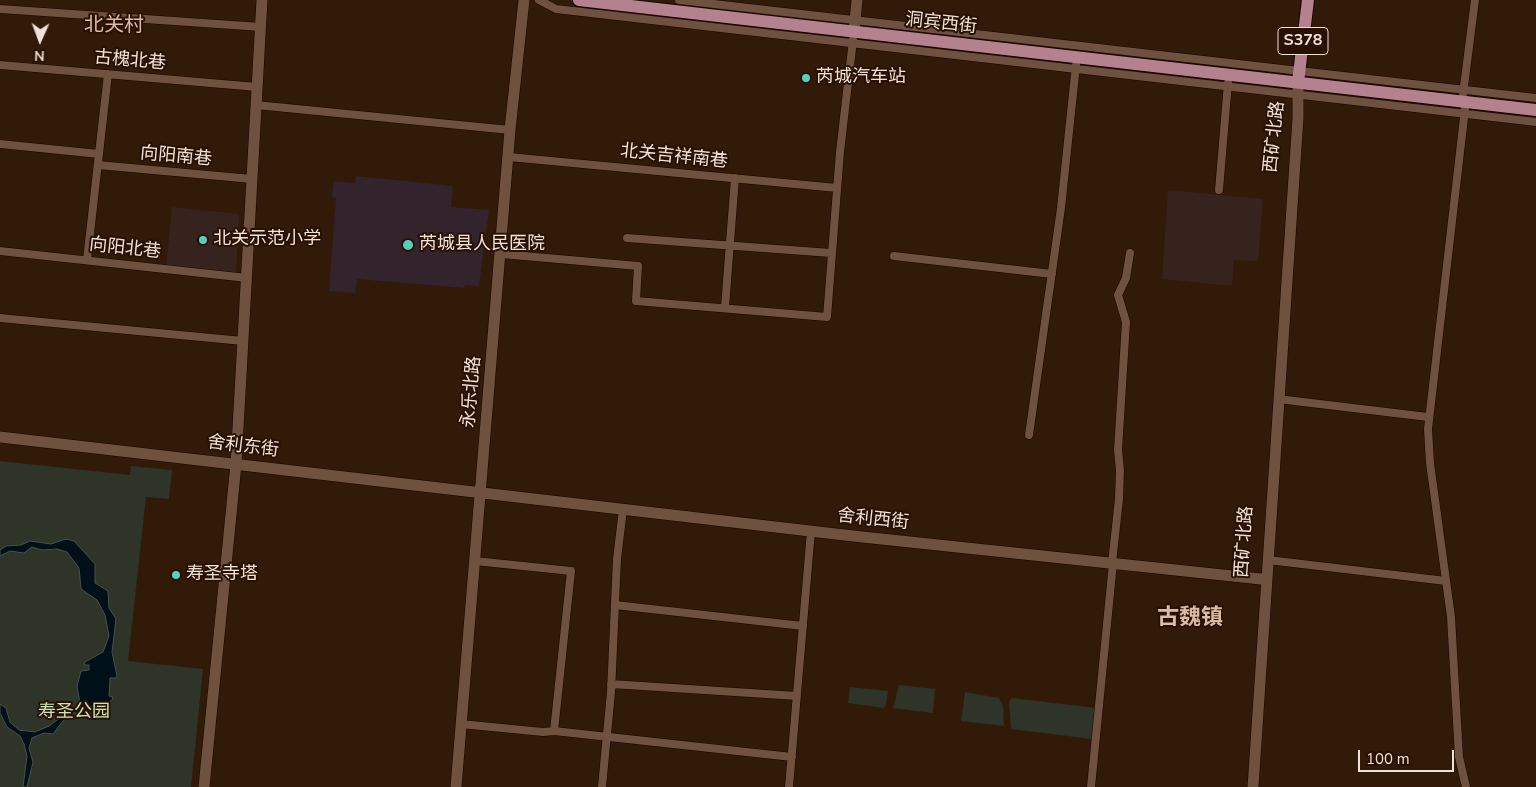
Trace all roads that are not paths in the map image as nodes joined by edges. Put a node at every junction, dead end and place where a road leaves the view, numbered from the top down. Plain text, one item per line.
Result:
1 (262, 0) edge
2 (524, 0) edge
3 (539, 0) edge
4 (579, 0) edge
5 (680, 0) edge
6 (857, 0) edge
7 (1308, 0) edge
8 (1475, 0) edge
9 (0, 9) edge
10 (261, 27) junction
11 (854, 31) junction
12 (1076, 63) junction
13 (0, 66) edge
14 (108, 74) junction
15 (1228, 80) junction
16 (1298, 83) junction
17 (258, 87) junction
18 (1536, 98) edge
19 (1464, 101) junction
20 (256, 105) junction
21 (1536, 110) edge
22 (1536, 122) edge
23 (510, 130) junction
24 (0, 144) edge
25 (99, 154) junction
26 (509, 157) junction
27 (98, 165) junction
28 (735, 178) junction
29 (252, 179) junction
30 (837, 188) junction
31 (1219, 190) dead end
32 (627, 238) dead end
33 (730, 246) junction
34 (0, 251) edge
35 (831, 253) junction
36 (1130, 253) dead end
37 (501, 254) junction
38 (894, 256) dead end
39 (87, 260) junction
40 (1052, 274) junction
41 (247, 278) junction
42 (725, 307) junction
43 (0, 318) edge
44 (243, 341) junction
45 (1278, 399) junction
46 (1428, 417) junction
47 (1029, 435) dead end
48 (0, 436) edge
49 (236, 464) junction
50 (481, 492) junction
51 (623, 509) junction
52 (811, 531) junction
53 (1268, 560) junction
54 (475, 561) junction
55 (1112, 563) junction
56 (1261, 579) junction
57 (1446, 581) junction
58 (615, 605) junction
59 (803, 626) junction
60 (611, 684) junction
61 (798, 696) junction
62 (461, 724) junction
63 (554, 731) junction
64 (606, 736) junction
65 (792, 756) junction
66 (204, 787) edge
67 (456, 787) edge
68 (602, 787) edge
69 (789, 787) edge
70 (1091, 787) edge
71 (1247, 787) edge
72 (1253, 787) edge
73 (1466, 787) edge

1 - 10 main road
2 - 23 main road, 永乐北路
3 - 11 street
4 - 11 main road, 洞宾西街
5 - 11 street
6 - 11 main road
7 - 16 main road, S378
8 - 19 street
9 - 10 street
10 - 17 main road
11 - 12 main road, 洞宾西街
11 - 16 street
11 - 30 street
12 - 15 main road, 洞宾西街
12 - 40 street
13 - 14 street, 古槐北巷
14 - 17 street, 古槐北巷
14 - 25 street
15 - 16 main road, 洞宾西街
15 - 31 street
16 - 19 main road, 洞宾西街
16 - 45 main road, 西矿北路
16 - 56 main road, 西矿北路
17 - 20 main road
18 - 19 street
19 - 21 main road, 洞宾西街
19 - 22 street
19 - 46 street
20 - 23 street
20 - 29 main road
23 - 26 main road, 永乐北路
24 - 25 street
25 - 27 street
26 - 28 street, 北关吉祥南巷
26 - 37 main road, 永乐北路
27 - 29 street, 向阳南巷
27 - 39 street
28 - 30 street, 北关吉祥南巷
28 - 33 street
29 - 41 main road
30 - 35 street
32 - 33 street
33 - 35 street
33 - 42 street
34 - 39 street, 向阳北巷
35 - 42 street
36 - 55 street
37 - 42 street
37 - 50 main road, 永乐北路
38 - 40 street
39 - 41 street, 向阳北巷
40 - 47 street
41 - 44 main road
43 - 44 street
44 - 49 main road
45 - 46 street
45 - 53 main road, 西矿北路
46 - 57 street
48 - 49 main road, 舍利东街
49 - 50 main road, 舍利东街
49 - 66 main road
50 - 51 main road, 舍利西街
50 - 54 main road, 永乐北路
51 - 52 main road, 舍利西街
51 - 58 street
52 - 55 main road, 舍利西街
52 - 59 street
53 - 57 street
53 - 72 main road, 西矿北路
54 - 62 main road, 永乐北路
54 - 63 street
55 - 56 main road, 舍利西街
55 - 70 street
56 - 71 main road, 西矿北路
57 - 73 street
58 - 59 street
58 - 60 street
59 - 61 street
60 - 61 street
60 - 64 street
61 - 65 street
62 - 63 street
62 - 67 main road, 永乐北路
63 - 64 street
64 - 65 street
64 - 68 street
65 - 69 street

